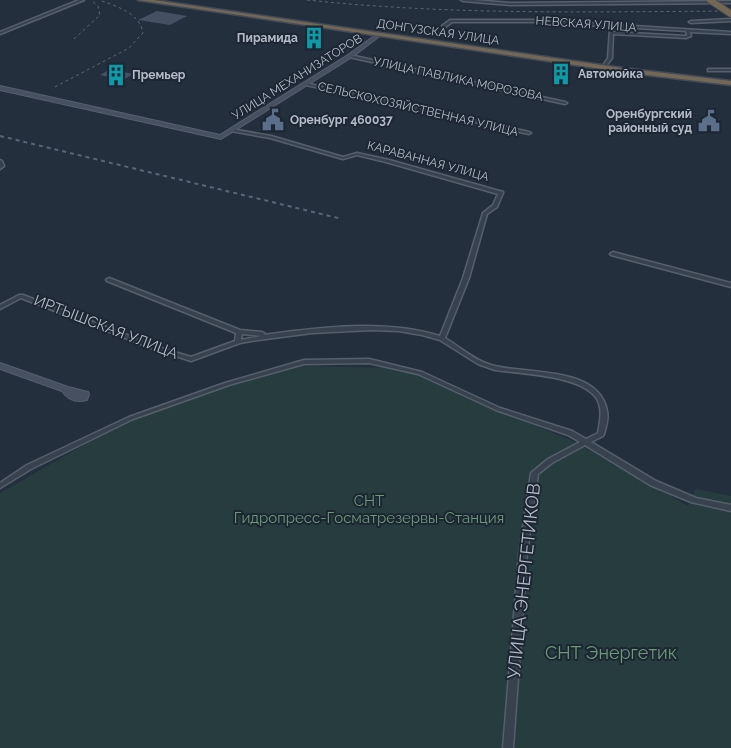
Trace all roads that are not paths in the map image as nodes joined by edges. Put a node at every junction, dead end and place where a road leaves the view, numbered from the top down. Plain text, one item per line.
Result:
1 (82, 0) edge
2 (141, 0) edge
3 (463, 0) edge
4 (710, 0) edge
5 (731, 2) edge
6 (668, 3) junction
7 (731, 6) edge
8 (731, 14) edge
9 (731, 20) edge
10 (691, 22) dead end
11 (443, 26) dead end
12 (611, 27) junction
13 (688, 31) junction
14 (0, 33) edge
15 (611, 33) junction
16 (731, 33) edge
17 (380, 35) junction
18 (350, 56) junction
19 (544, 58) junction
20 (606, 64) junction
21 (710, 70) dead end
22 (731, 70) edge
23 (731, 79) edge
24 (731, 83) edge
25 (306, 84) junction
26 (0, 88) edge
27 (565, 102) dead end
28 (233, 130) junction
29 (529, 134) dead end
30 (225, 135) joint
31 (0, 162) edge
32 (0, 168) edge
33 (613, 254) dead end
34 (108, 280) dead end
35 (731, 286) edge
36 (0, 307) edge
37 (239, 332) junction
38 (269, 334) junction
39 (442, 338) junction
40 (238, 342) junction
41 (191, 359) joint
42 (0, 366) edge
43 (64, 389) dead end
44 (584, 442) junction
45 (0, 486) edge
46 (731, 508) edge
47 (508, 748) edge

1 - 14 street
2 - 17 highway, ДОНГУЗСКАЯ УЛИЦА
3 - 6 street
4 - 8 highway, bridge
5 - 6 street
6 - 7 street
9 - 10 street
11 - 12 street, НЕВСКАЯ УЛИЦА
12 - 13 street, НЕВСКАЯ УЛИЦА
12 - 15 street
13 - 15 street
13 - 16 street, НЕВСКАЯ УЛИЦА
15 - 20 street
17 - 18 street, УЛИЦА МЕХАНИЗАТОРОВ
17 - 19 highway, ДОНГУЗСКАЯ УЛИЦА
18 - 25 street, УЛИЦА МЕХАНИЗАТОРОВ
18 - 27 street, УЛИЦА ПАВЛИКА МОРОЗОВА
19 - 20 highway
19 - 24 highway, ДОНГУЗСКАЯ УЛИЦА
20 - 23 highway
21 - 22 street
25 - 28 street, УЛИЦА МЕХАНИЗАТОРОВ
25 - 29 street, СЕЛЬСКОХОЗЯЙСТВЕННАЯ УЛИЦА
26 - 30 street
28 - 30 street, УЛИЦА МЕХАНИЗАТОРОВ
28 - 39 street, КАРАВАННАЯ УЛИЦА
31 - 32 street
33 - 35 street
34 - 37 street
36 - 41 street, ИРТЫШСКАЯ УЛИЦА
37 - 38 street
37 - 40 street
38 - 39 street
38 - 40 street
39 - 44 street, УЛИЦА ЭНЕРГЕТИКОВ
40 - 41 street
42 - 43 street
44 - 45 street
44 - 46 street
44 - 47 street, УЛИЦА ЭНЕРГЕТИКОВ

